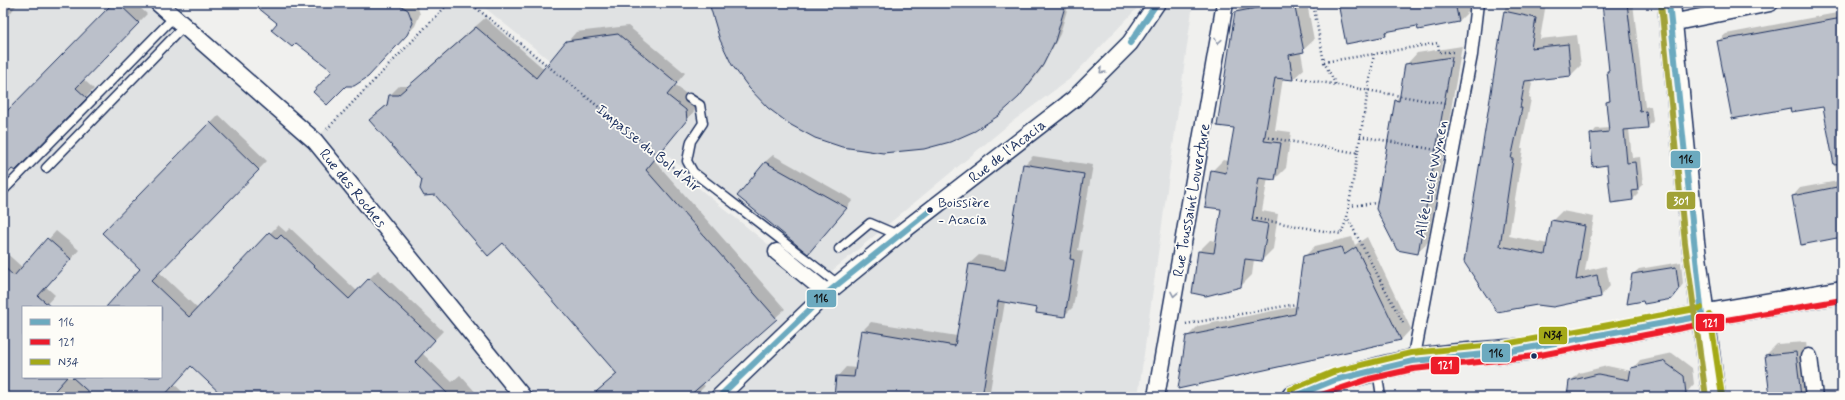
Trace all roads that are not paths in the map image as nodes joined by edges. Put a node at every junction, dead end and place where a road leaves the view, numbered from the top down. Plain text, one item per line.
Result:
1 (158, 3) edge
2 (1157, 3) edge
3 (1225, 3) edge
4 (1477, 3) edge
5 (1770, 3) edge
6 (1670, 13) edge
7 (179, 21) junction
8 (690, 98) dead end
9 (46, 168) dead end
10 (3, 191) edge
11 (898, 235) junction
12 (839, 249) dead end
13 (778, 252) dead end
14 (833, 288) junction
15 (1842, 292) edge
16 (1702, 316) junction
17 (1809, 356) dead end
18 (1413, 361) junction
19 (1376, 370) junction
20 (522, 397) edge
21 (718, 397) edge
22 (1156, 397) edge
23 (1293, 397) edge
24 (1381, 397) edge
25 (1714, 397) edge
26 (1814, 397) edge

1 - 7 street, Rue des Roches
2 -> 11 street, Rue de l'Acacia
3 -> 22 street, Rue Toussaint Louverture
4 - 18 street, Allée Lucie Wynen
5 - 6 street
6 - 16 main road
7 - 9 lane
7 - 10 lane
7 - 20 street, Rue des Roches
8 - 14 lane
11 - 12 lane
11 - 14 street, Rue de l'Acacia
13 - 14 street
14 - 21 street, Rue de l'Acacia
15 - 16 main road
16 - 18 main road
16 - 25 main road
17 - 26 street
18 - 19 main road
19 - 23 main road
19 - 24 lane

